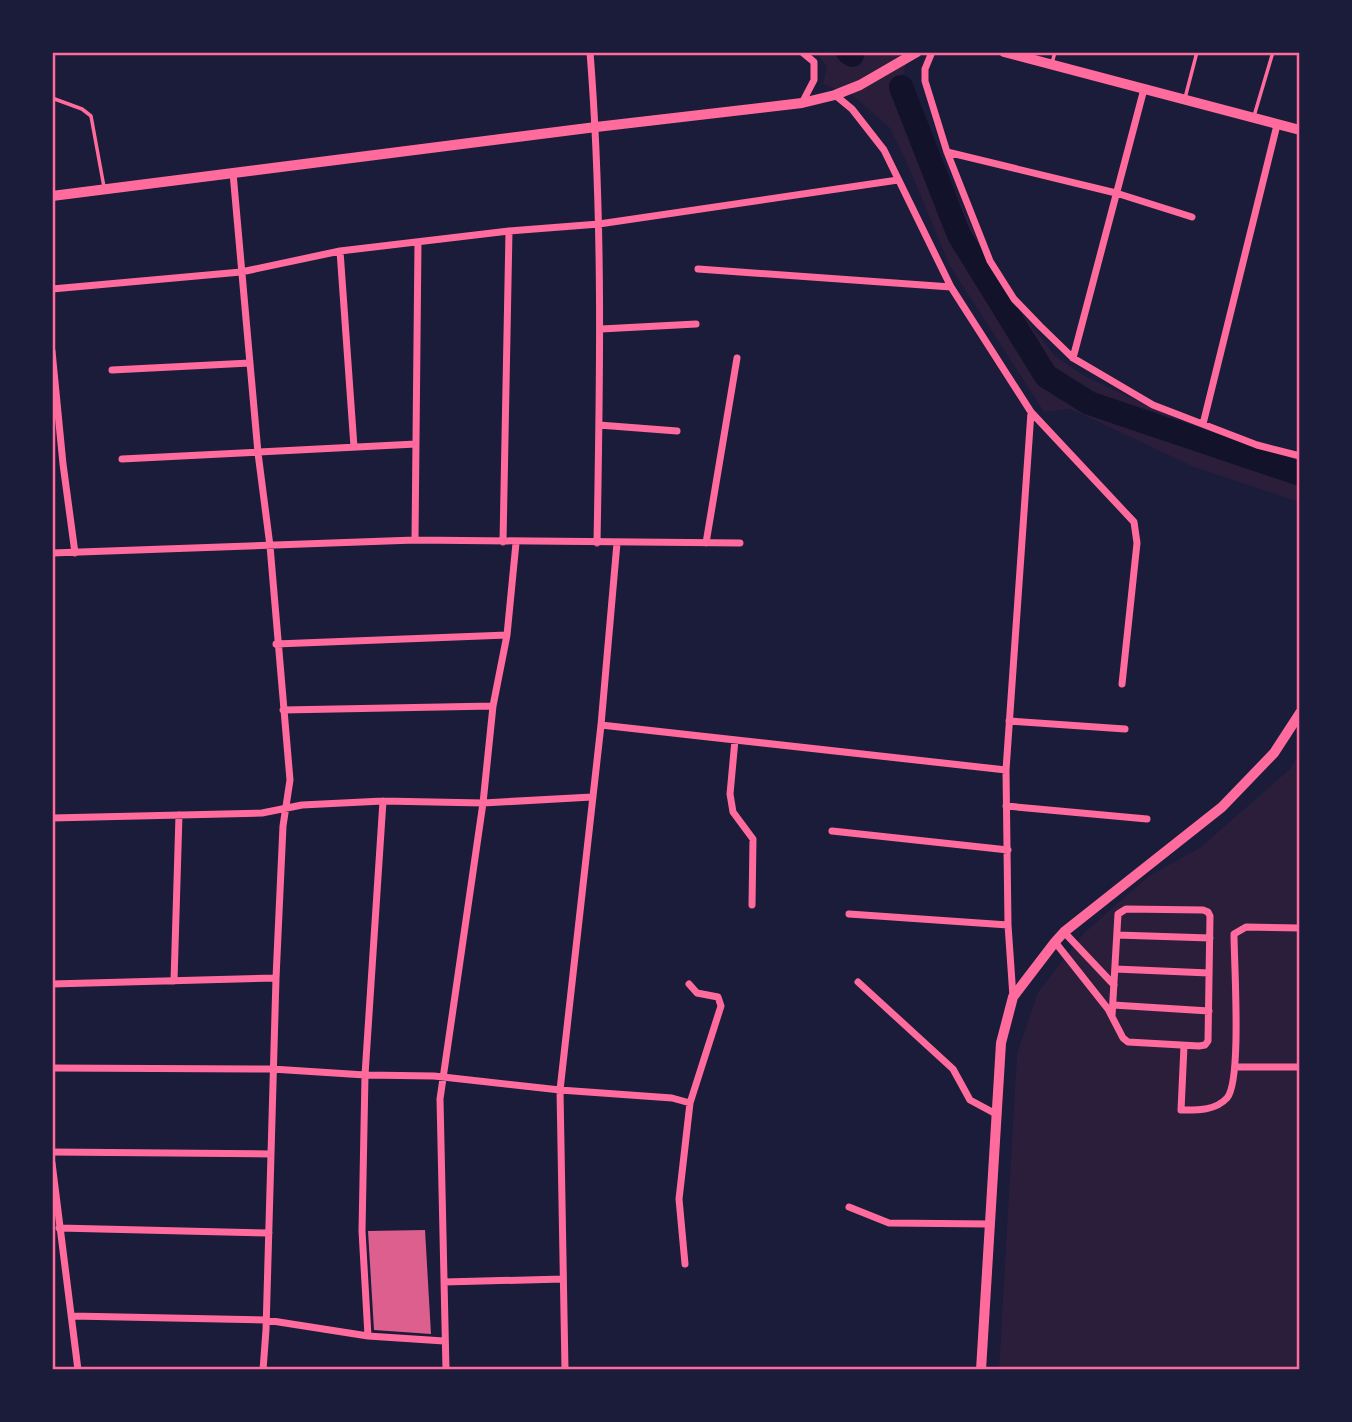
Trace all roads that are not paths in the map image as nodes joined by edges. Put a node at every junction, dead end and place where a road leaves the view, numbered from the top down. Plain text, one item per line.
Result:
1 (590, 52) edge
2 (802, 52) edge
3 (917, 52) edge
4 (932, 52) edge
5 (1004, 52) edge
6 (1055, 52) edge
7 (1197, 52) edge
8 (1273, 52) edge
9 (1052, 65) junction
10 (1144, 89) junction
11 (835, 95) junction
12 (52, 98) edge
13 (1185, 100) junction
14 (802, 103) junction
15 (1254, 118) junction
16 (1277, 125) junction
17 (596, 127) junction
18 (1300, 130) edge
19 (947, 152) junction
20 (233, 173) junction
21 (898, 180) junction
22 (104, 189) junction
23 (1116, 193) junction
24 (52, 196) edge
25 (1192, 217) dead end
26 (599, 224) junction
27 (509, 231) junction
28 (418, 242) junction
29 (340, 251) junction
30 (698, 269) dead end
31 (241, 272) junction
32 (951, 287) junction
33 (52, 289) edge
34 (696, 324) dead end
35 (601, 329) junction
36 (52, 351) edge
37 (737, 358) dead end
38 (1073, 358) junction
39 (250, 363) junction
40 (112, 370) dead end
41 (54, 380) edge
42 (1031, 412) junction
43 (1203, 424) junction
44 (599, 425) junction
45 (677, 431) dead end
46 (416, 444) junction
47 (354, 447) junction
48 (258, 453) junction
49 (1300, 456) edge
50 (122, 459) dead end
51 (63, 464) junction
52 (52, 465) edge
53 (415, 541) junction
54 (503, 542) junction
55 (597, 542) junction
56 (516, 543) junction
57 (617, 543) junction
58 (706, 543) junction
59 (740, 543) dead end
60 (270, 547) junction
61 (75, 552) junction
62 (52, 553) edge
63 (507, 635) junction
64 (276, 644) junction
65 (1122, 684) dead end
66 (493, 706) junction
67 (283, 710) junction
68 (1300, 713) edge
69 (1009, 721) junction
70 (601, 725) junction
71 (1125, 729) dead end
72 (736, 740) junction
73 (1006, 770) junction
74 (592, 797) junction
75 (383, 801) junction
76 (483, 803) junction
77 (1006, 806) junction
78 (286, 808) junction
79 (179, 815) junction
80 (52, 818) edge
81 (1147, 819) dead end
82 (832, 831) dead end
83 (1008, 850) junction
84 (752, 905) dead end
85 (849, 914) dead end
86 (1008, 925) junction
87 (1300, 928) edge
88 (1064, 932) junction
89 (1117, 935) junction
90 (1210, 938) junction
91 (1055, 942) junction
92 (1095, 964) junction
93 (1115, 969) junction
94 (1209, 973) junction
95 (276, 978) junction
96 (1084, 978) junction
97 (174, 981) junction
98 (858, 982) dead end
99 (52, 984) edge
100 (689, 984) dead end
101 (1114, 985) junction
102 (1013, 996) junction
103 (1113, 1005) junction
104 (1209, 1011) junction
105 (1112, 1016) junction
106 (1184, 1046) junction
107 (52, 1068) edge
108 (1236, 1068) junction
109 (1300, 1068) edge
110 (272, 1069) junction
111 (365, 1075) junction
112 (445, 1076) junction
113 (560, 1090) junction
114 (690, 1102) junction
115 (996, 1114) junction
116 (52, 1152) edge
117 (271, 1154) junction
118 (52, 1163) edge
119 (849, 1207) dead end
120 (989, 1224) junction
121 (59, 1228) junction
122 (269, 1233) junction
123 (685, 1264) dead end
124 (563, 1279) junction
125 (444, 1282) junction
126 (72, 1315) junction
127 (266, 1320) junction
128 (369, 1336) junction
129 (444, 1341) junction
130 (78, 1370) edge
131 (263, 1370) edge
132 (446, 1370) edge
133 (565, 1370) edge
134 (981, 1370) edge

1 - 17 street
2 - 14 street
3 - 11 street
4 - 19 street
5 - 9 street
6 - 9 lane
7 - 13 lane
8 - 15 lane
9 - 10 street
10 - 13 street
10 - 23 street
11 - 14 street
11 - 21 street
12 - 22 lane
13 - 15 street
14 - 17 street
15 - 16 street
16 - 18 street
16 - 43 street
17 - 20 street
17 - 26 street
19 - 23 street
19 - 38 street
20 - 22 street
20 - 31 street
21 - 26 street
21 - 32 street
22 - 24 street
23 - 25 street
23 - 38 street
26 - 27 street
26 - 35 street
27 - 28 street
27 - 54 street
28 - 29 street
28 - 46 street
29 - 31 street
29 - 47 street
30 - 32 street
31 - 33 street
31 - 39 street
32 - 42 street
34 - 35 street
35 - 44 street
36 - 41 street
37 - 58 street
38 - 43 street
39 - 40 street
39 - 48 street
41 - 51 street
42 - 65 street
42 - 69 street
43 - 49 street
44 - 45 street
44 - 55 street
46 - 47 street
46 - 53 street
47 - 48 street
48 - 50 street
48 - 60 street
51 - 52 street
51 - 61 street
53 - 54 street
53 - 60 street
54 - 56 street
55 - 56 street
55 - 57 street
56 - 63 street
57 - 58 street
57 - 70 street
58 - 59 street
60 - 61 street
60 - 64 street
61 - 62 street
63 - 64 street
63 - 66 street
64 - 67 street
66 - 67 street
66 - 76 street
67 - 78 street
68 - 88 street
69 - 71 street
69 - 73 street
70 - 72 street
70 - 74 street
72 - 73 street
72 - 84 street
73 - 77 street
74 - 76 street
74 - 113 street
75 - 76 street
75 - 78 street
75 - 111 street
76 - 112 street
77 - 81 street
77 - 83 street
78 - 79 street
78 - 95 street
79 - 80 street
79 - 97 street
82 - 83 street
83 - 86 street
85 - 86 street
86 - 102 street
87 - 108 street
88 - 91 street
88 - 92 street
89 - 90 street
89 - 90 street
89 - 93 street
90 - 94 street
91 - 96 street
91 - 102 street
92 - 96 street
92 - 101 street
93 - 94 street
93 - 101 street
94 - 104 street
95 - 97 street
95 - 110 street
96 - 105 street
97 - 99 street
98 - 115 street
100 - 114 street
101 - 103 street
102 - 115 street
103 - 104 street
103 - 105 street
104 - 106 street
105 - 106 street
106 - 108 street
107 - 110 street
108 - 109 street
110 - 111 street
110 - 117 street
111 - 112 street
111 - 128 street
112 - 113 street
112 - 125 street
113 - 114 street
113 - 124 street
114 - 123 street
115 - 120 street
116 - 117 street
117 - 122 street
118 - 121 street
119 - 120 street
120 - 134 street
121 - 122 street
121 - 126 street
122 - 127 street
124 - 125 street
124 - 133 street
125 - 129 street
126 - 127 street
126 - 130 street
127 - 128 street
127 - 131 street
128 - 129 street
129 - 132 street

